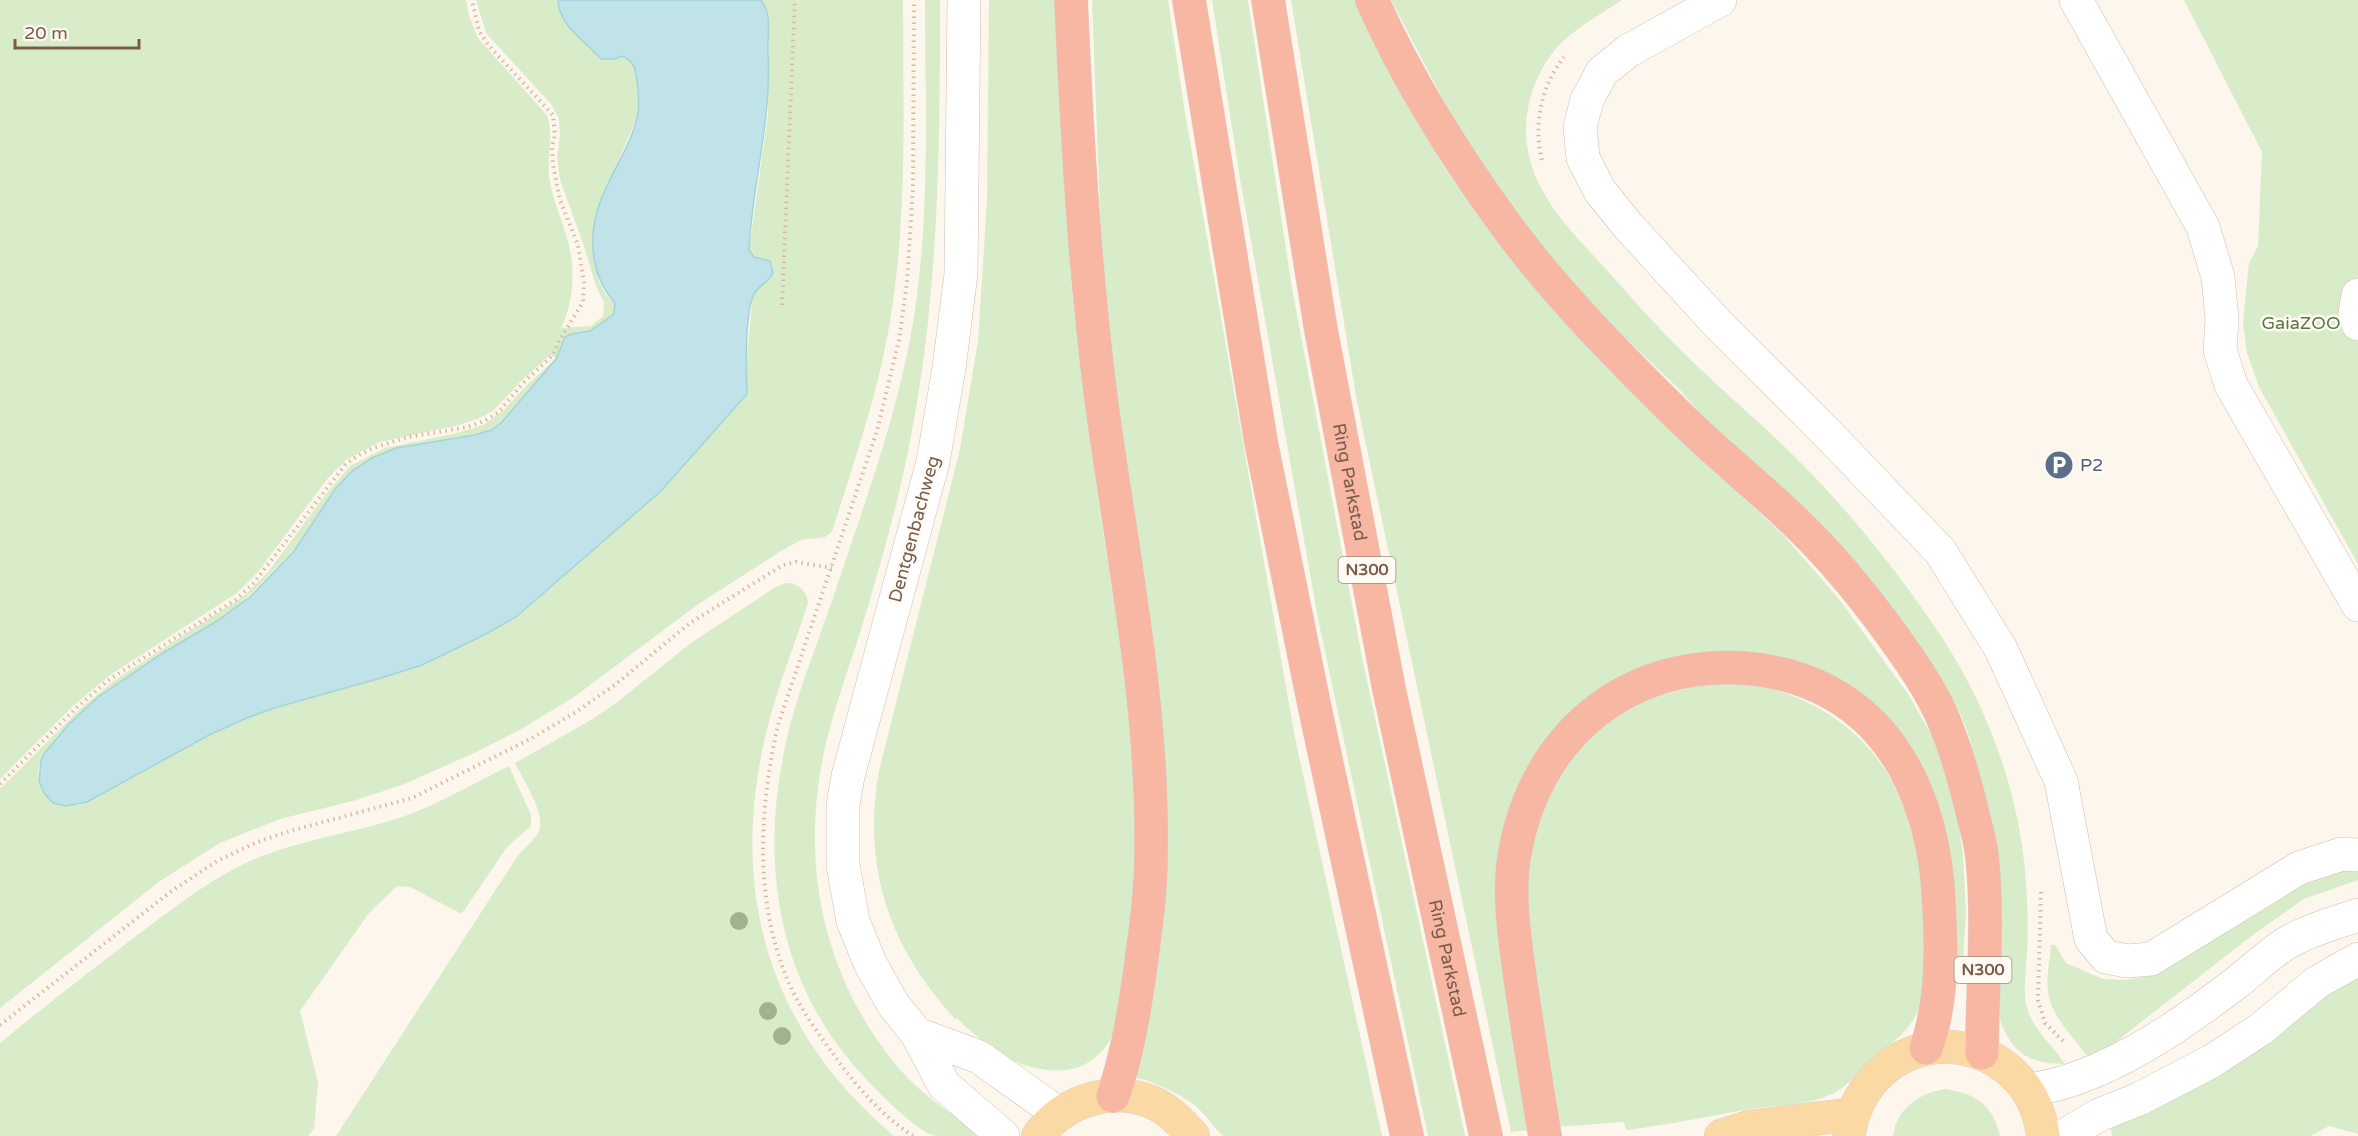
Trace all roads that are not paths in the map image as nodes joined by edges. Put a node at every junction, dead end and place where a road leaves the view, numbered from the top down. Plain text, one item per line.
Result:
1 (964, 0) edge
2 (1071, 0) edge
3 (1189, 0) edge
4 (1268, 0) edge
5 (1372, 0) edge
6 (1720, 0) edge
7 (2076, 0) edge
8 (2358, 295) edge
9 (2358, 324) edge
10 (2358, 605) edge
11 (2358, 855) edge
12 (2358, 915) edge
13 (2358, 959) edge
14 (917, 1034) junction
15 (1926, 1048) junction
16 (1982, 1053) junction
17 (2028, 1090) junction
18 (1113, 1095) junction
19 (1048, 1125) edge
20 (1851, 1125) edge
21 (1003, 1136) edge
22 (1193, 1136) edge
23 (1407, 1136) edge
24 (1486, 1136) edge
25 (1545, 1136) edge
26 (1722, 1136) edge
27 (2043, 1136) edge
28 (2064, 1136) edge

1 - 14 street, Dentgenbachweg
2 - 18 highway
3 - 23 highway
4 - 24 highway, Ring Parkstad / N300
5 - 16 highway, N300
6 - 11 street
7 - 10 street
8 - 9 street
12 - 17 street
13 - 28 street
14 - 19 street
14 - 21 street, Dentgenbachweg
15 - 16 main road
15 - 20 main road
15 - 25 highway, N300
16 - 17 main road
17 - 27 main road
18 - 19 main road
18 - 22 main road
20 - 26 main road

